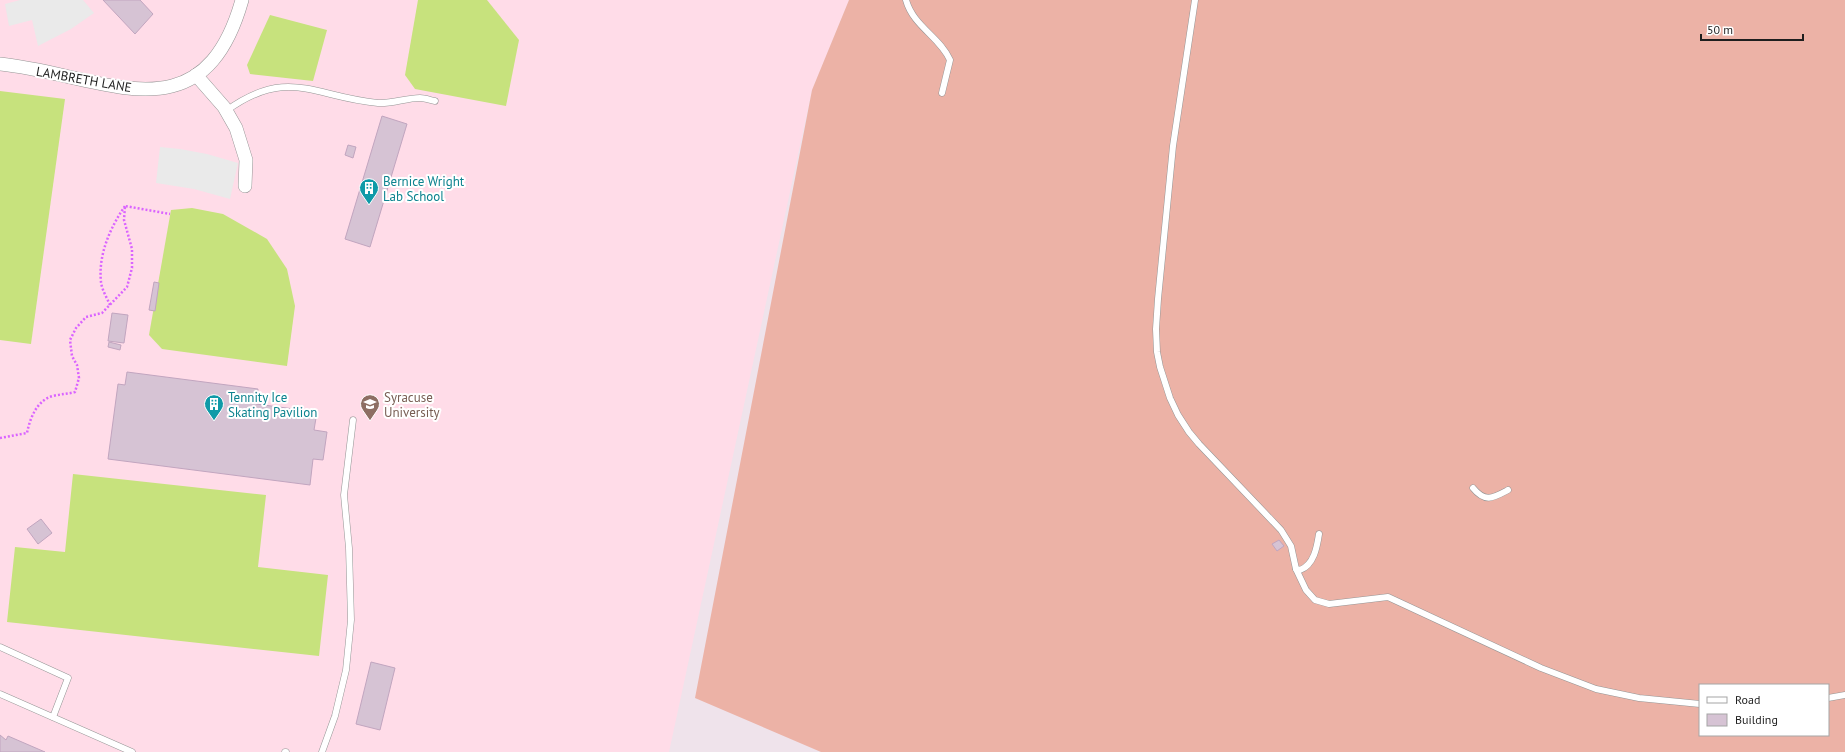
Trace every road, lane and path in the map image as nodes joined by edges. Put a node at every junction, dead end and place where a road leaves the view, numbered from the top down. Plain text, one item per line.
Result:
1 (242, 0) edge
2 (906, 0) edge
3 (1195, 0) edge
4 (0, 64) edge
5 (196, 75) junction
6 (942, 93) dead end
7 (435, 101) dead end
8 (226, 111) junction
9 (245, 186) dead end
10 (125, 206) junction
11 (170, 214) dead end
12 (110, 305) junction
13 (353, 420) dead end
14 (0, 438) edge
15 (1473, 488) dead end
16 (1508, 490) dead end
17 (1319, 534) dead end
18 (1296, 569) junction
19 (0, 647) edge
20 (0, 694) edge
21 (1845, 695) edge
22 (1829, 698) edge
23 (1699, 704) edge
24 (53, 717) junction
25 (132, 752) edge
26 (322, 752) edge

1 - 5 street, LAMBRETH LANE
2 - 6 lane
3 - 18 lane
4 - 5 street, LAMBRETH LANE
5 - 8 street
7 - 8 lane
8 - 9 street
10 - 11 path
10 - 12 path
10 - 12 path
12 - 14 path
13 - 26 lane
15 - 16 lane
17 - 18 lane
18 - 23 lane
19 - 24 lane
20 - 24 lane
21 - 22 lane
24 - 25 lane

